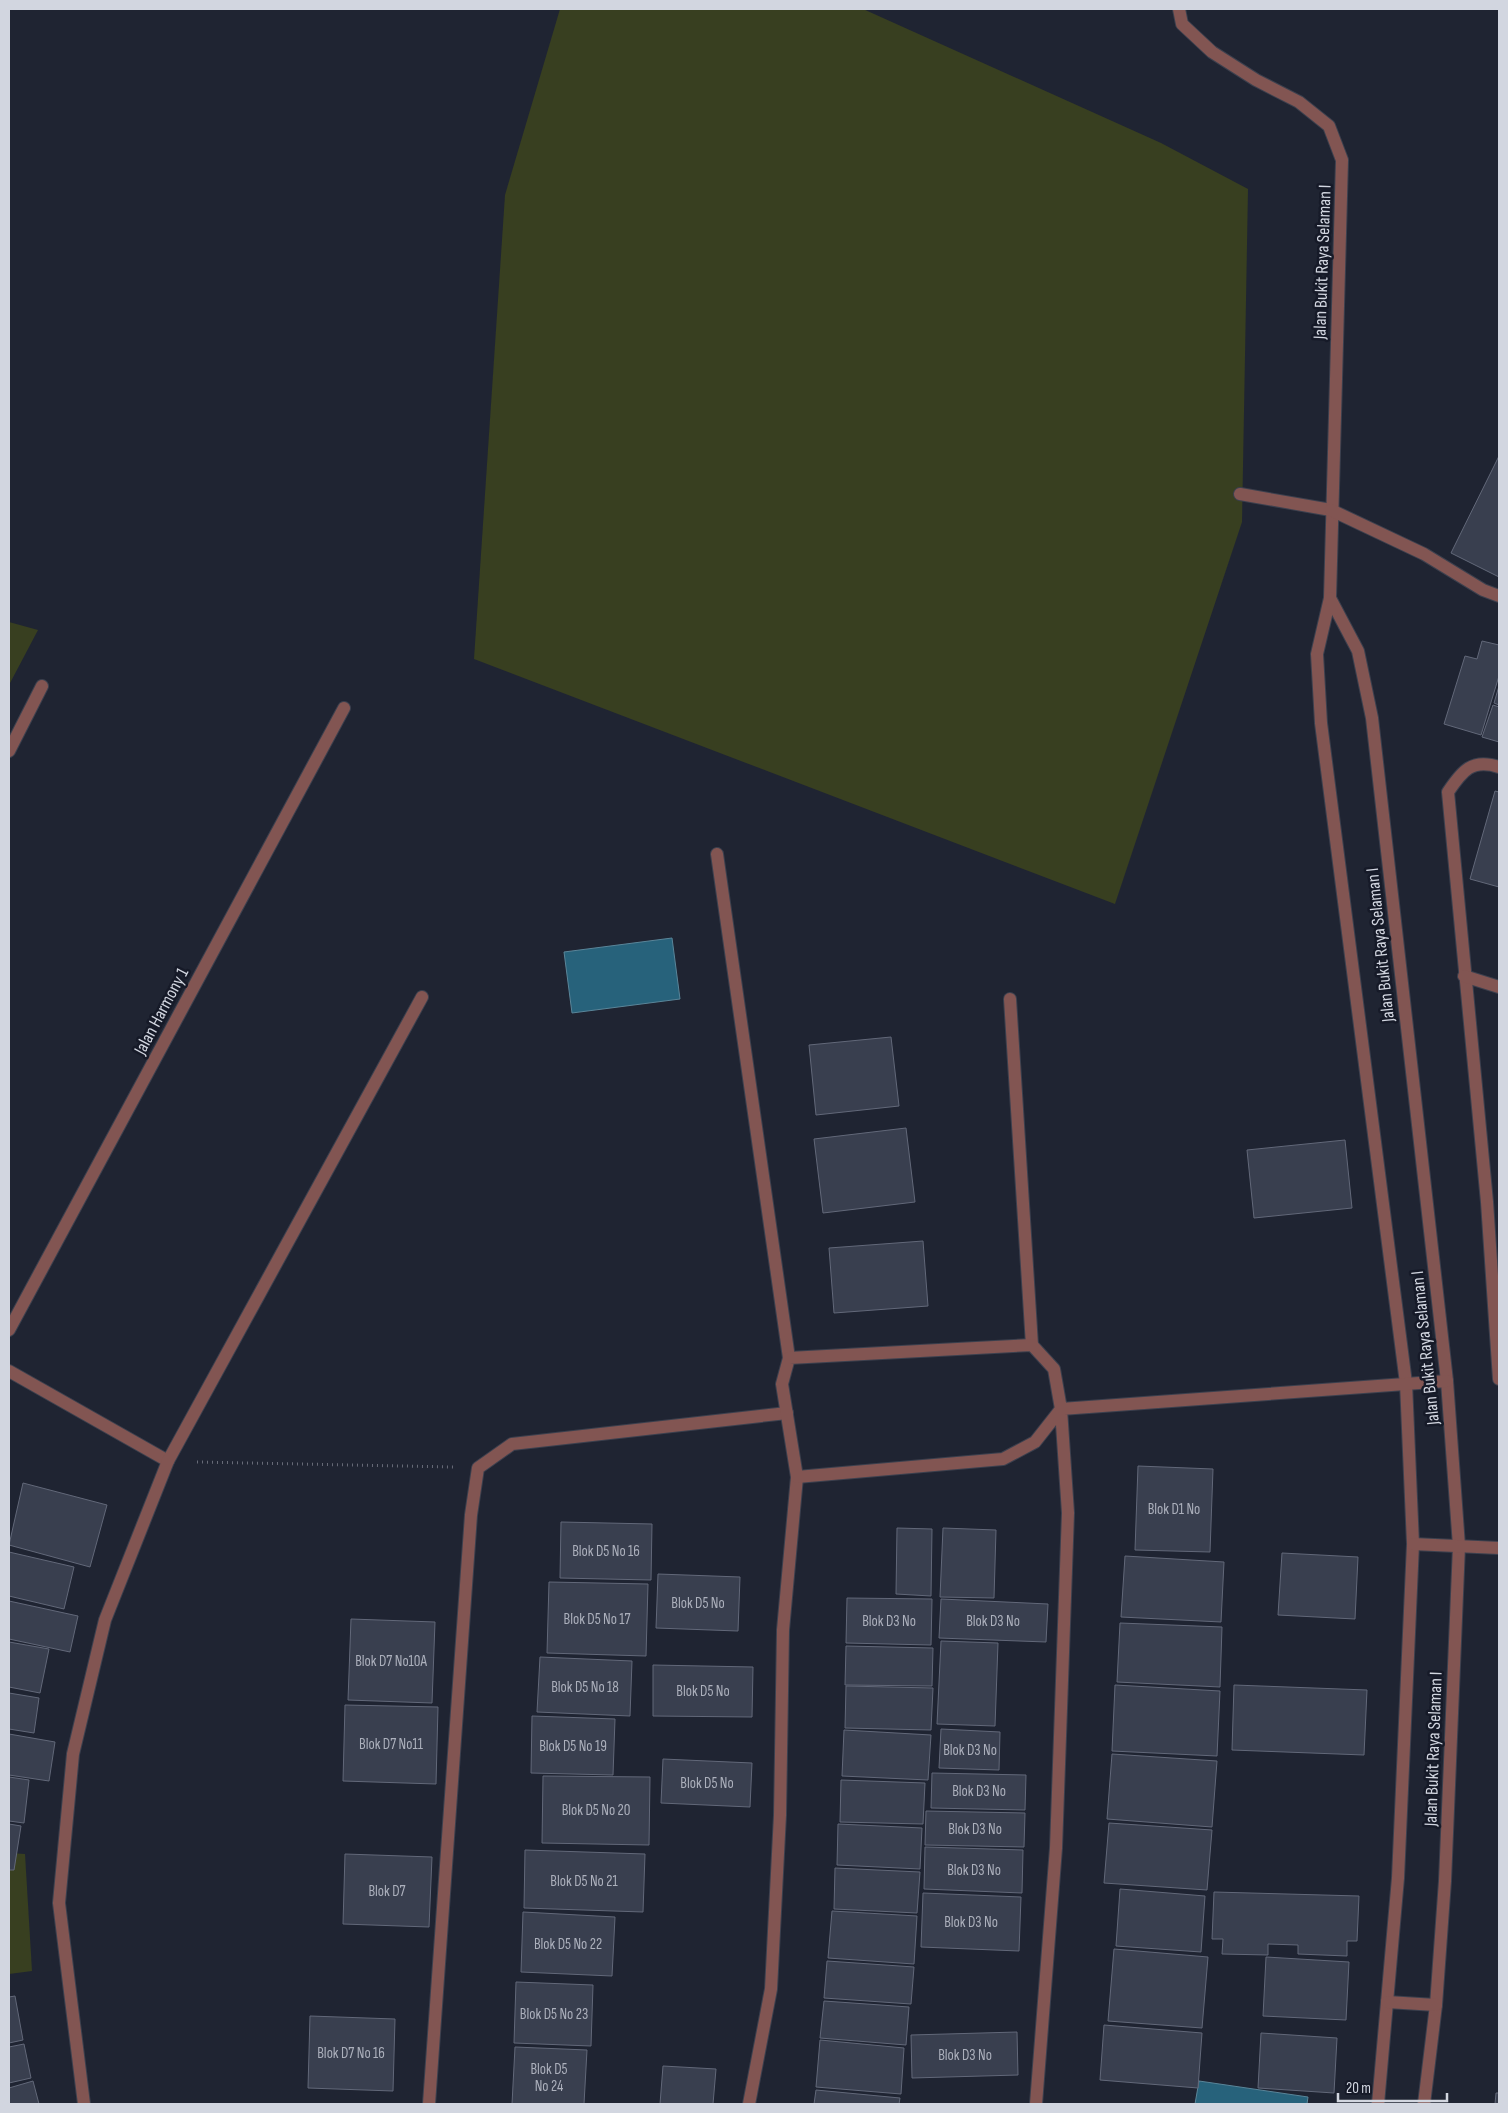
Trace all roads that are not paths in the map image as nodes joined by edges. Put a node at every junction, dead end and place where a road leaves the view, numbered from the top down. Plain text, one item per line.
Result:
1 (1179, 9) edge
2 (1240, 494) dead end
3 (1331, 510) junction
4 (1499, 596) edge
5 (1330, 598) junction
6 (42, 686) dead end
7 (344, 708) dead end
8 (9, 750) edge
9 (1499, 767) edge
10 (716, 854) dead end
11 (1464, 976) junction
12 (1499, 987) edge
13 (422, 997) dead end
14 (1010, 999) dead end
15 (1493, 1204) edge
16 (9, 1330) edge
17 (1032, 1345) junction
18 (790, 1358) junction
19 (9, 1371) edge
20 (1499, 1379) edge
21 (1447, 1381) junction
22 (1406, 1383) junction
23 (1061, 1409) junction
24 (787, 1413) junction
25 (168, 1462) junction
26 (798, 1477) junction
27 (1413, 1544) junction
28 (1459, 1546) junction
29 (1499, 1548) edge
30 (1387, 2002) junction
31 (1436, 2005) junction
32 (84, 2104) edge
33 (429, 2104) edge
34 (749, 2104) edge
35 (1036, 2104) edge
36 (1378, 2104) edge
37 (1424, 2104) edge

1 - 3 street, Jalan Bukit Raya Selaman I
2 - 3 street
3 - 4 street
3 - 5 street, Jalan Bukit Raya Selaman I
5 - 21 street, Jalan Bukit Raya Selaman I
5 - 22 street, Jalan Bukit Raya Selaman I
6 - 8 street
7 - 16 street, Jalan Harmony 1
9 - 11 street
10 - 18 street
11 - 12 street
11 - 15 street
13 - 25 street
14 - 17 street
15 - 20 street
17 - 18 street
17 - 23 street
18 - 24 street
19 - 25 street
21 - 22 street
21 - 28 street, Jalan Bukit Raya Selaman I
22 - 23 street
22 - 27 street, Jalan Bukit Raya Selaman I
23 - 26 street
23 - 35 street
24 - 26 street
24 - 33 street
25 - 32 street
26 - 34 street
27 - 28 street
27 - 30 street, Jalan Bukit Raya Selaman I
28 - 29 street
28 - 31 street, Jalan Bukit Raya Selaman I
30 - 31 street
30 - 36 street, Jalan Bukit Raya Selaman I
31 - 37 street, Jalan Bukit Raya Selaman I

